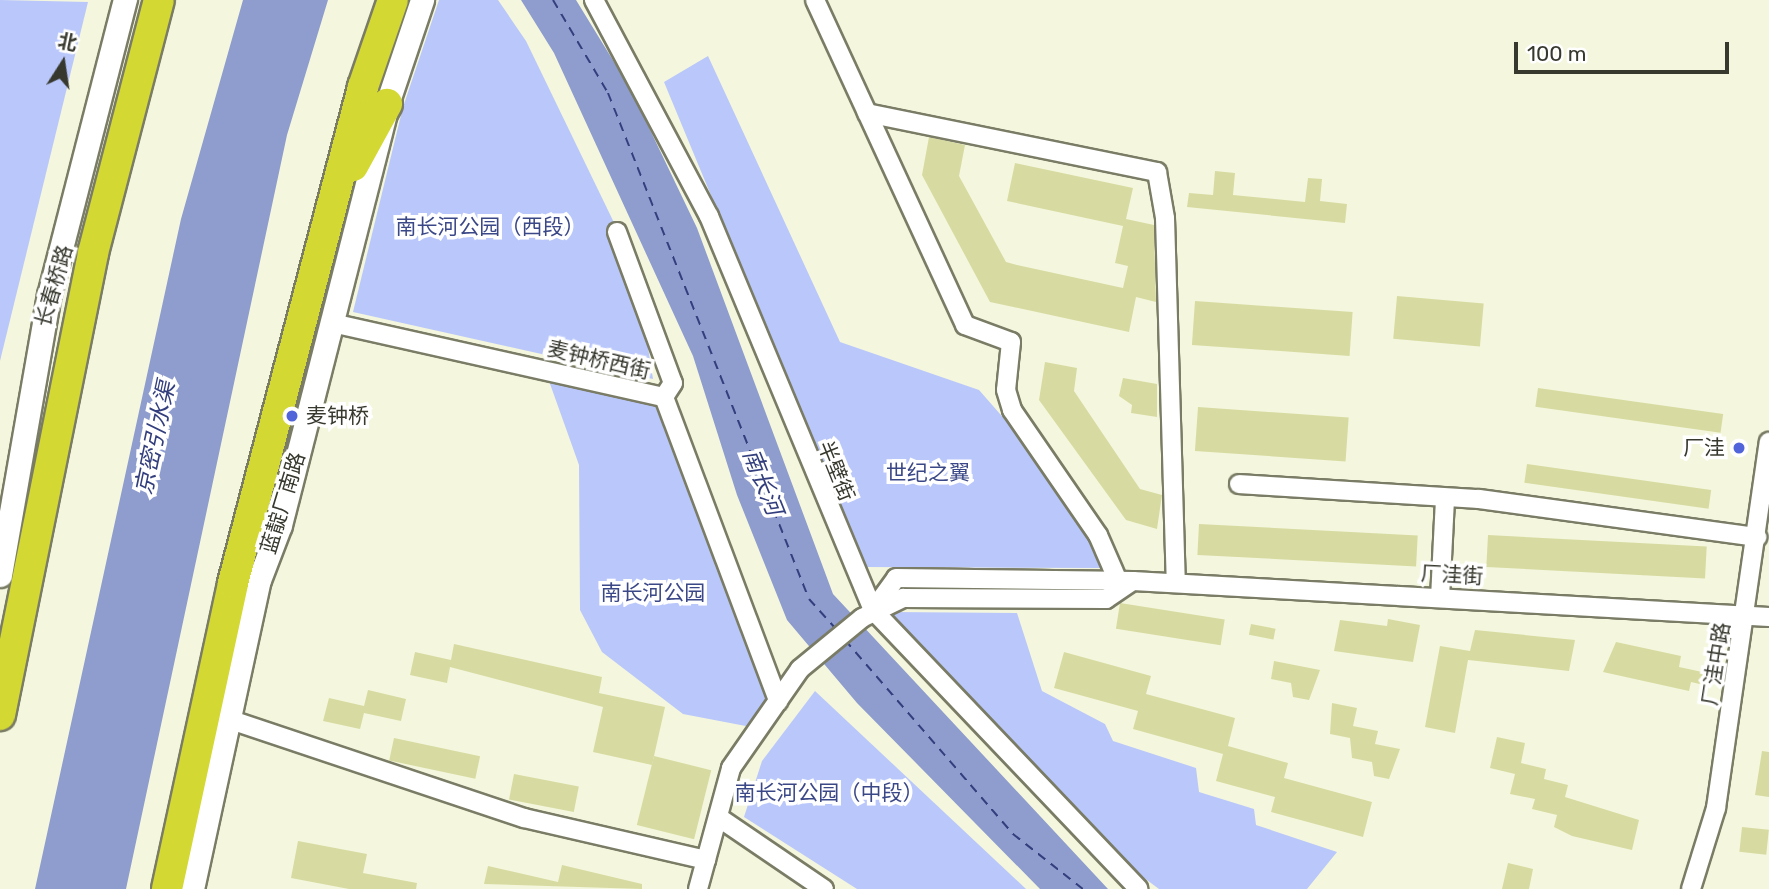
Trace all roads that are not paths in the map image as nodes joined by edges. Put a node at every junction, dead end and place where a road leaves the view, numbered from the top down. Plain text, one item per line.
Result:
1 (125, 0) edge
2 (159, 0) edge
3 (393, 0) edge
4 (422, 0) edge
5 (594, 0) edge
6 (815, 0) edge
7 (387, 104) junction
8 (867, 113) junction
9 (328, 212) junction
10 (617, 232) dead end
11 (332, 323) junction
12 (664, 397) junction
13 (1769, 442) edge
14 (1238, 484) dead end
15 (1446, 498) junction
16 (1757, 537) junction
17 (0, 575) edge
18 (1125, 581) junction
19 (1176, 583) junction
20 (1440, 598) junction
21 (868, 614) junction
22 (1747, 614) junction
23 (1769, 617) edge
24 (778, 701) junction
25 (0, 715) edge
26 (228, 719) junction
27 (718, 817) junction
28 (706, 860) junction
29 (167, 889) edge
30 (192, 889) edge
31 (698, 889) edge
32 (824, 889) edge
33 (1139, 889) edge
34 (1690, 889) edge

1 - 17 street, 长春桥路
2 - 25 highway
3 - 9 highway, 蓝靛厂南路
4 - 7 street, 蓝靛厂南路
5 - 21 street, 半壁街
6 - 8 street
7 - 9 highway
7 - 11 street, 蓝靛厂南路
8 - 18 street
8 - 19 street
9 - 29 highway, 蓝靛厂南路
10 - 12 street
11 - 12 street, 麦钟桥西街
11 - 26 street, 蓝靛厂南路
12 - 24 street, 麦钟桥西街
13 - 16 street, 厂洼中路
14 - 15 street
15 - 16 street
15 - 20 street
16 - 22 street, 厂洼中路
18 - 19 street, 厂洼街
18 - 21 street, 厂洼街
19 - 20 street, 厂洼街
20 - 22 street, 厂洼街
21 - 24 street
21 - 33 street, 半壁街
22 - 23 street, 厂洼街
22 - 34 street, 厂洼中路
24 - 27 street
26 - 28 street
26 - 30 street, 蓝靛厂南路
27 - 28 street
27 - 32 street
28 - 31 street

